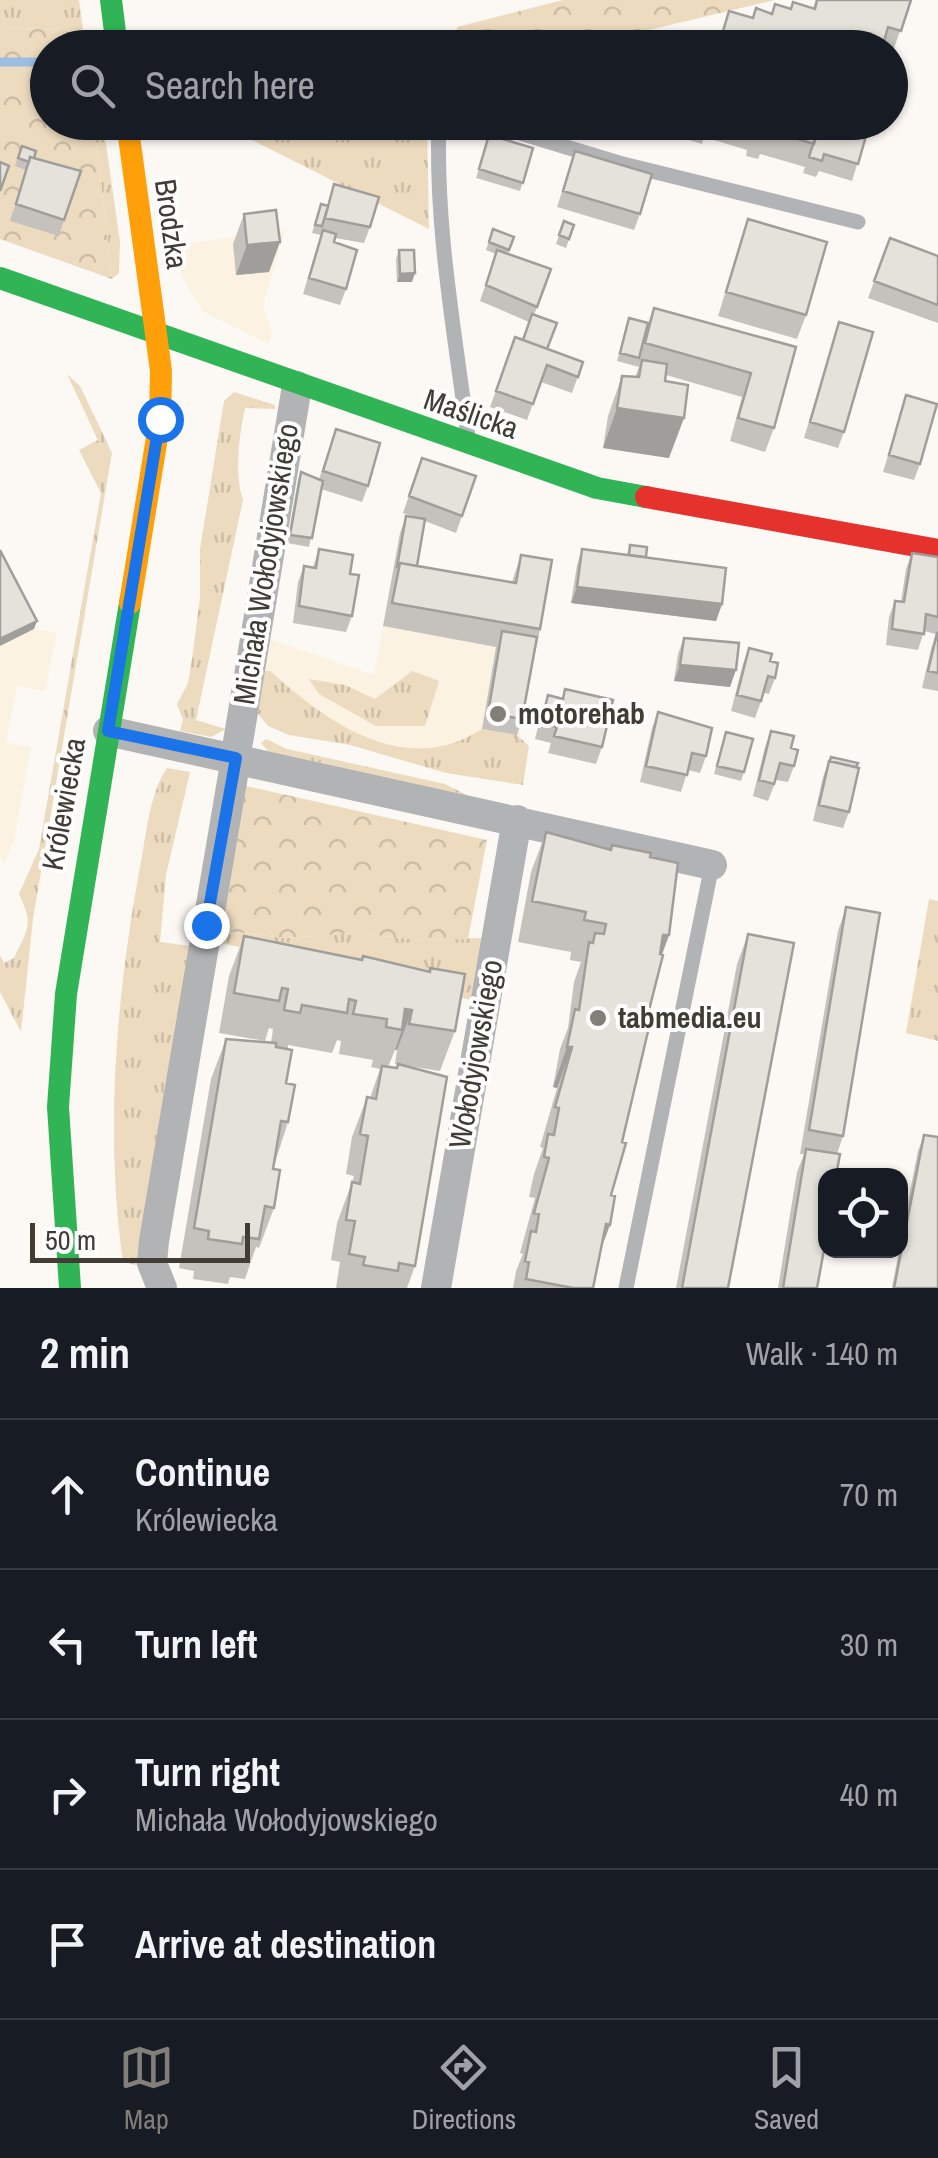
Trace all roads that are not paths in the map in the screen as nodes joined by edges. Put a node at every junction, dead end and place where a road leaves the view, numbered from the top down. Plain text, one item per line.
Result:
1 (111, 0) edge
2 (115, 30) edge
3 (130, 140) edge
4 (439, 140) edge
5 (543, 140) edge
6 (858, 222) dead end
7 (0, 278) edge
8 (157, 334) junction
9 (297, 386) junction
10 (470, 445) junction
11 (938, 550) edge
12 (108, 731) junction
13 (237, 750) junction
14 (517, 820) junction
15 (712, 865) joint
16 (70, 1288) edge
17 (162, 1288) edge
18 (436, 1288) edge
19 (626, 1288) edge

1 - 2 street
3 - 8 street, Brodzka
4 - 10 lane
5 - 6 lane
7 - 8 street, Maślicka
8 - 9 street, Maślicka
8 - 12 street, Królewiecka
9 - 10 street, Maślicka
9 - 13 street, Michała Wołodyjowskiego
10 - 11 street, Maślicka
12 - 13 street
12 - 16 street, Królewiecka
13 - 14 street
13 - 17 street, Michała Wołodyjowskiego
14 - 15 street
14 - 18 street, Wołodyjowskiego
15 - 19 lane

